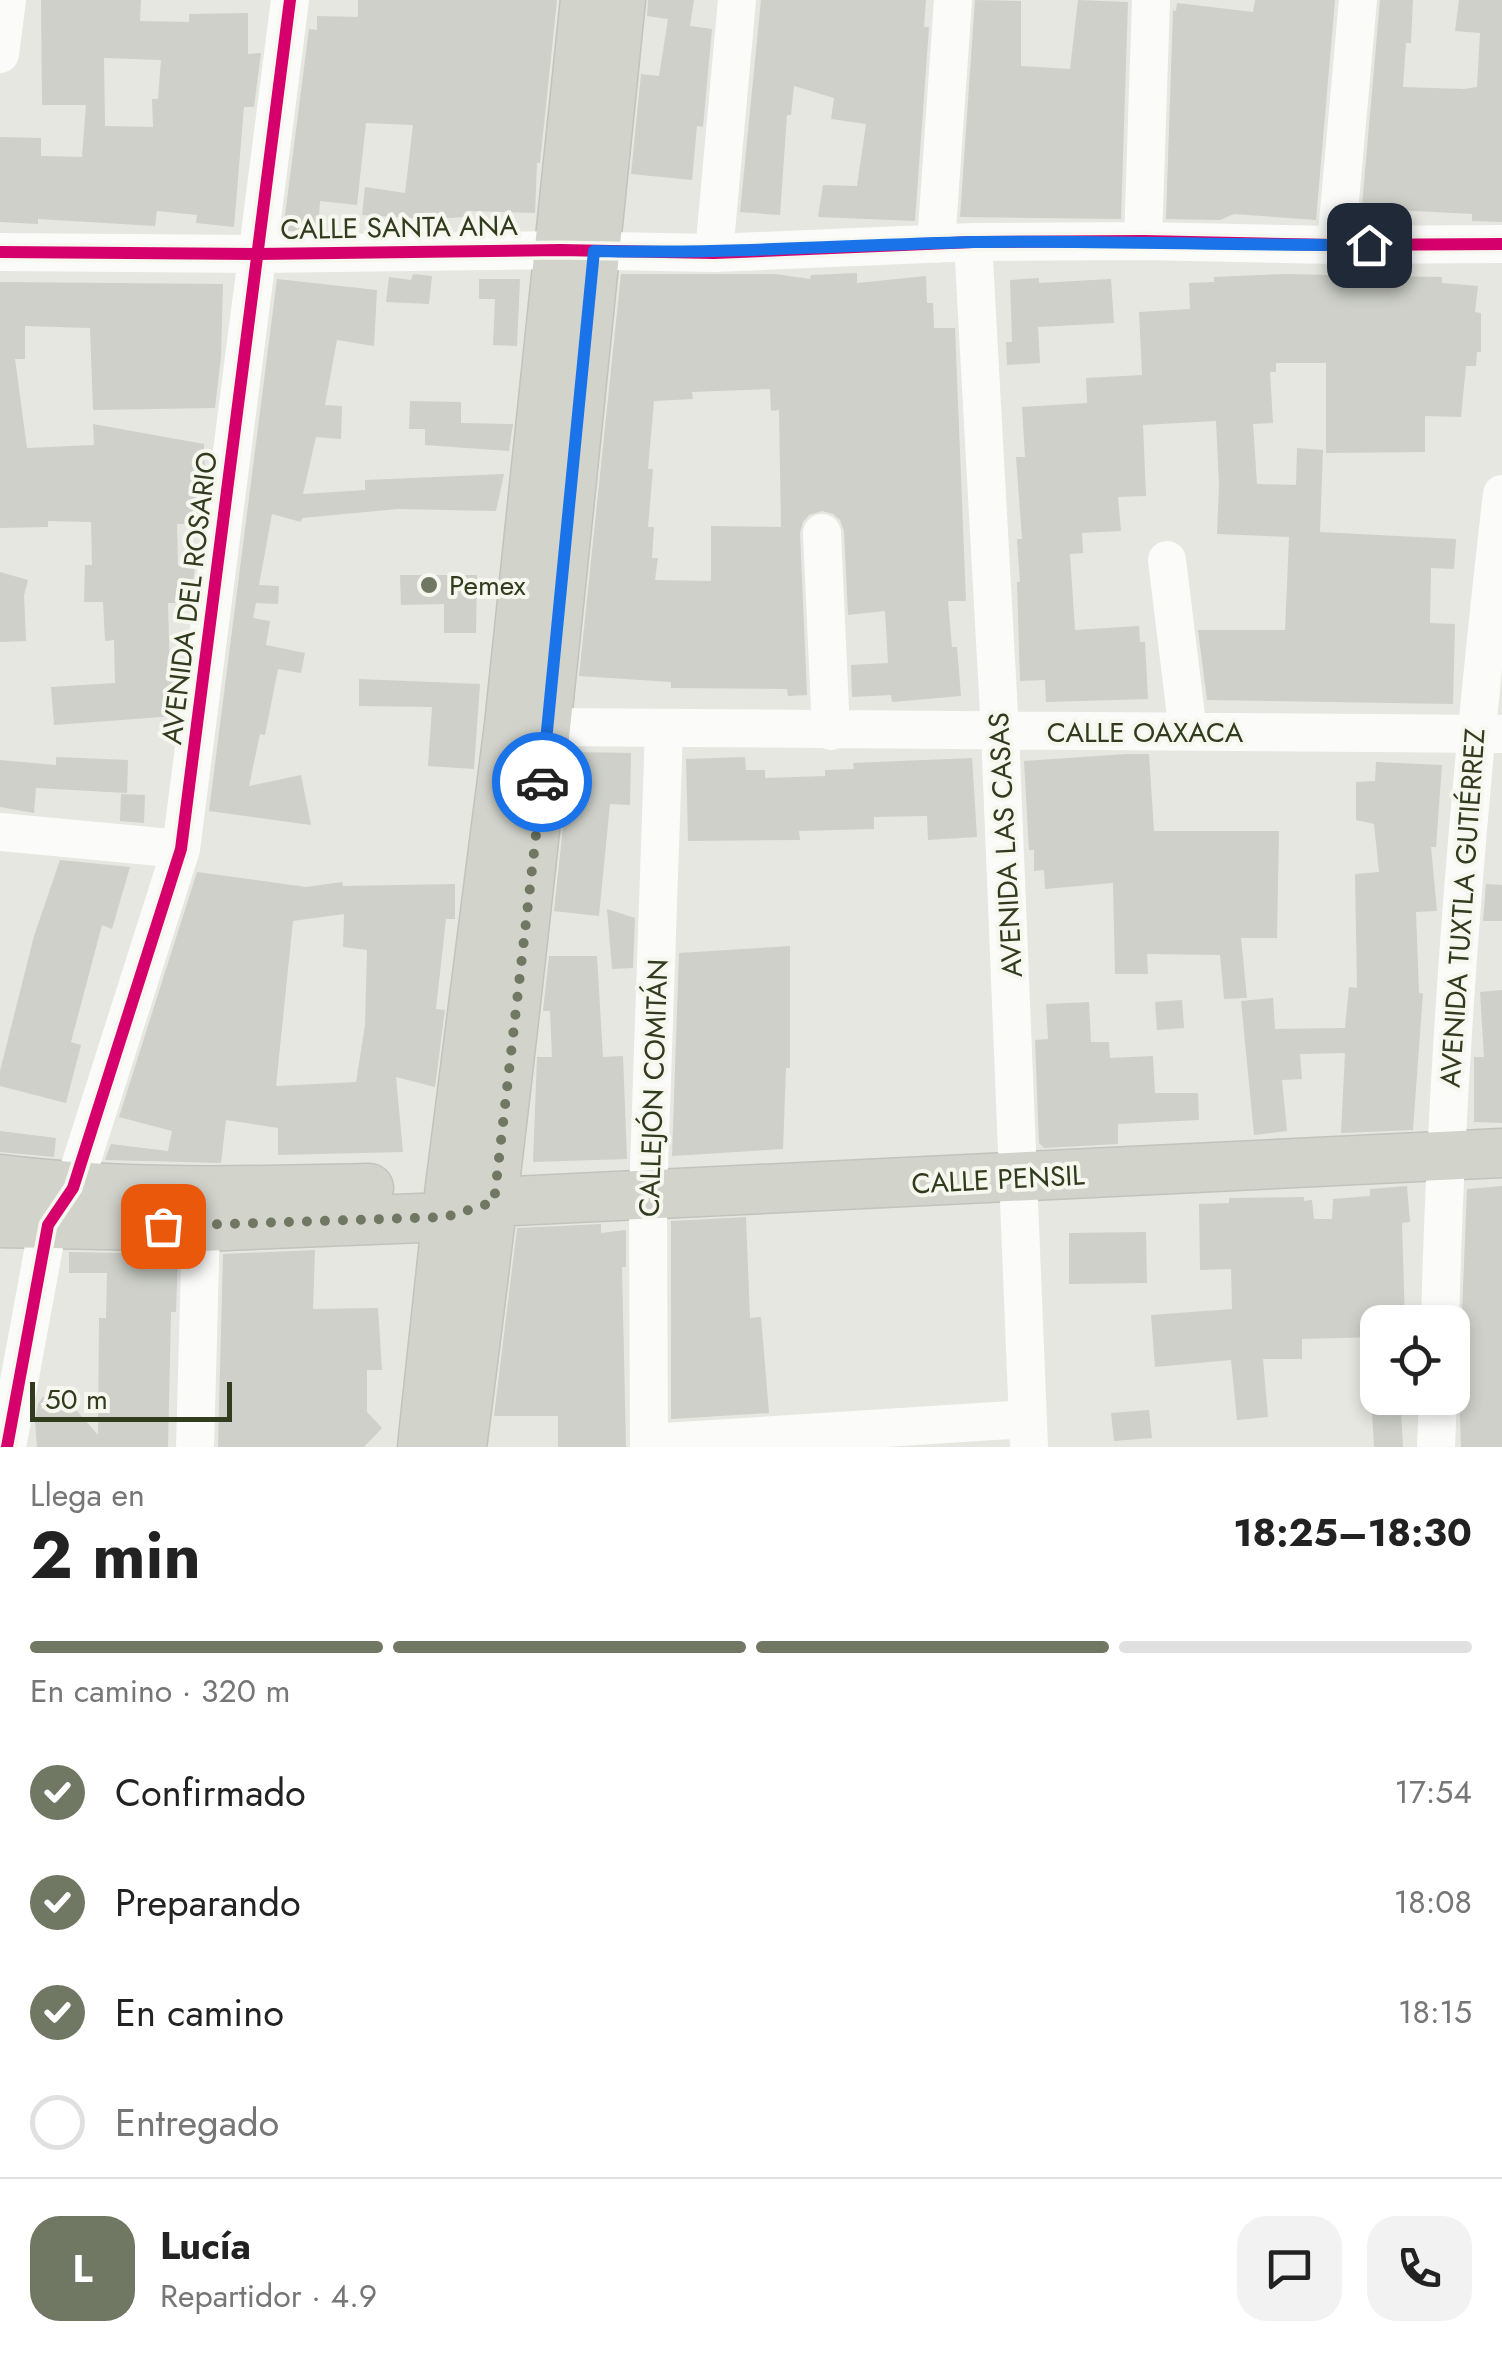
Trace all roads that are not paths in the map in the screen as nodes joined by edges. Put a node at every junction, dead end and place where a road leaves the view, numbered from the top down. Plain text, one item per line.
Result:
1 (7, 0) edge
2 (290, 0) edge
3 (585, 0) edge
4 (620, 0) edge
5 (737, 0) edge
6 (954, 0) edge
7 (1151, 0) edge
8 (1358, 0) edge
9 (0, 54) edge
10 (1143, 240) junction
11 (955, 243) junction
12 (1502, 244) edge
13 (1336, 245) junction
14 (577, 250) junction
15 (0, 252) edge
16 (714, 253) junction
17 (257, 254) junction
18 (1502, 494) edge
19 (822, 533) dead end
20 (1168, 560) dead end
21 (548, 727) junction
22 (664, 729) junction
23 (831, 731) junction
24 (1000, 732) junction
25 (1188, 732) junction
26 (1488, 734) edge
27 (0, 832) edge
28 (181, 849) junction
29 (1502, 1153) edge
30 (1444, 1154) junction
31 (1020, 1178) junction
32 (0, 1179) edge
33 (648, 1196) junction
34 (448, 1201) junction
35 (494, 1202) junction
36 (61, 1207) junction
37 (0, 1223) edge
38 (201, 1227) junction
39 (1440, 1305) edge
40 (1437, 1415) edge
41 (1028, 1433) edge
42 (649, 1445) edge
43 (7, 1447) edge
44 (195, 1447) edge
45 (422, 1447) edge
46 (462, 1447) edge
47 (1436, 1447) edge

1 - 9 street
2 - 17 street, AVENIDA DEL ROSARIO
3 - 14 main road
4 - 14 main road
5 - 16 street
6 - 11 street, AVENIDA LAS CASAS
7 - 10 street
8 - 13 street
10 - 11 street, CALLE SANTA ANA
10 - 13 street, CALLE SANTA ANA
11 - 16 street, CALLE SANTA ANA
11 - 24 street, AVENIDA LAS CASAS
12 - 13 street, CALLE SANTA ANA
14 - 16 street, CALLE SANTA ANA
14 - 17 street, CALLE SANTA ANA
14 - 21 main road
14 - 34 main road
15 - 17 street, CALLE SANTA ANA
17 - 28 street, AVENIDA DEL ROSARIO
18 - 26 street, AVENIDA TUXTLA GUTIÉRREZ
19 - 23 street
20 - 25 street
21 - 22 street, CALLE OAXACA
21 - 35 main road
22 - 23 street, CALLE OAXACA
22 - 33 street, CALLEJÓN COMITÁN
23 - 24 street, CALLE OAXACA
24 - 25 street, CALLE OAXACA
24 - 31 street, AVENIDA LAS CASAS
25 - 26 street, CALLE OAXACA
26 - 30 street, AVENIDA TUXTLA GUTIÉRREZ
27 - 28 street
28 - 36 street, AVENIDA DEL ROSARIO
29 - 30 main road, CALLE PENSIL
30 - 31 main road, CALLE PENSIL
30 - 39 street, AVENIDA TUXTLA GUTIÉRREZ
31 - 33 main road, CALLE PENSIL
31 - 41 street, AVENIDA LAS CASAS
32 - 36 main road, CALLE PENSIL
33 - 35 main road, CALLE PENSIL
33 - 42 street, CALLEJÓN COMITÁN
34 - 35 main road, CALLE PENSIL
34 - 36 main road, CALLE PENSIL
34 - 38 main road, CALLE PENSIL
34 - 45 main road
35 - 46 main road
36 - 37 main road, CALLE PENSIL
36 - 38 main road, CALLE PENSIL
36 - 43 street, AVENIDA DEL ROSARIO
38 - 44 street
40 - 47 street
41 - 42 street

